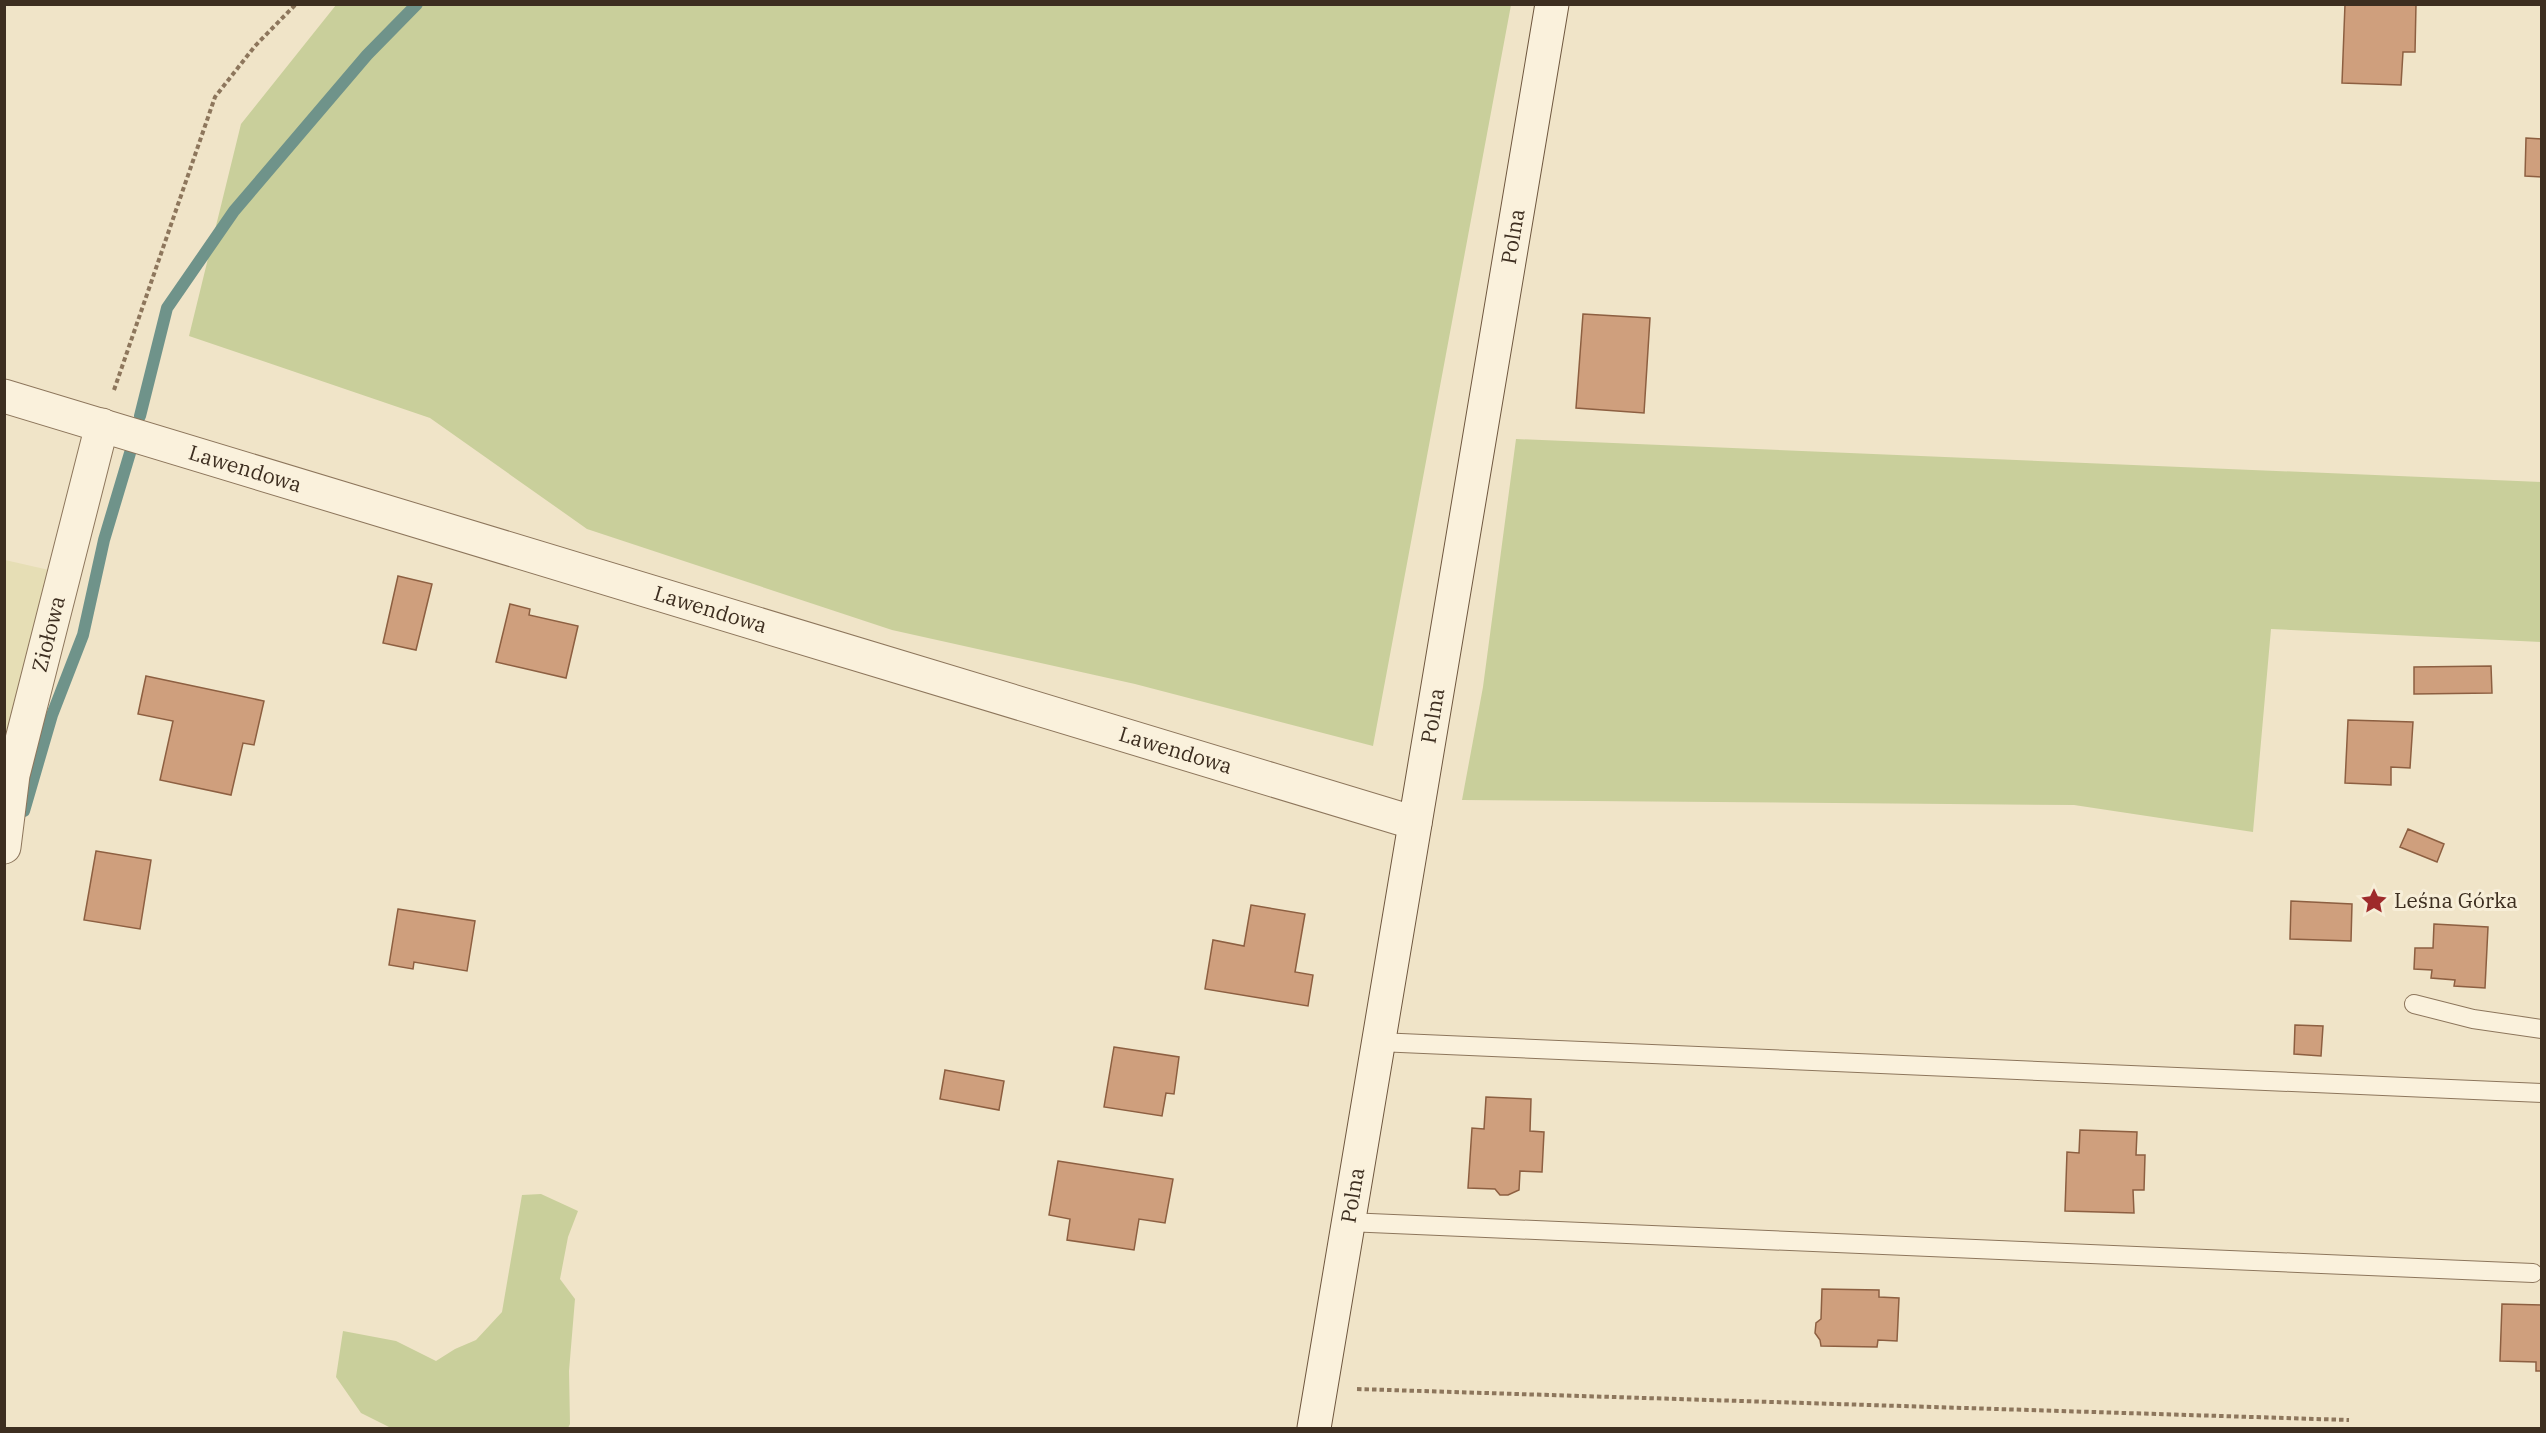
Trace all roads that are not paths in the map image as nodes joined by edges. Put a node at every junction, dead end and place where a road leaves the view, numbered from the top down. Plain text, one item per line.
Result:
1 (1551, 4) edge
2 (4, 396) edge
3 (102, 425) junction
4 (1415, 823) junction
5 (4, 847) edge
6 (2414, 1004) dead end
7 (2541, 1029) edge
8 (1378, 1042) junction
9 (2541, 1093) edge
10 (1347, 1222) junction
11 (2533, 1273) dead end
12 (1314, 1428) edge

1 - 4 street, Polna
2 - 3 street, Lawendowa
3 - 4 street, Lawendowa
3 - 5 street, Ziołowa
4 - 8 street, Polna
6 - 7 lane
8 - 9 lane
8 - 10 street, Polna
10 - 11 lane
10 - 12 street, Polna

